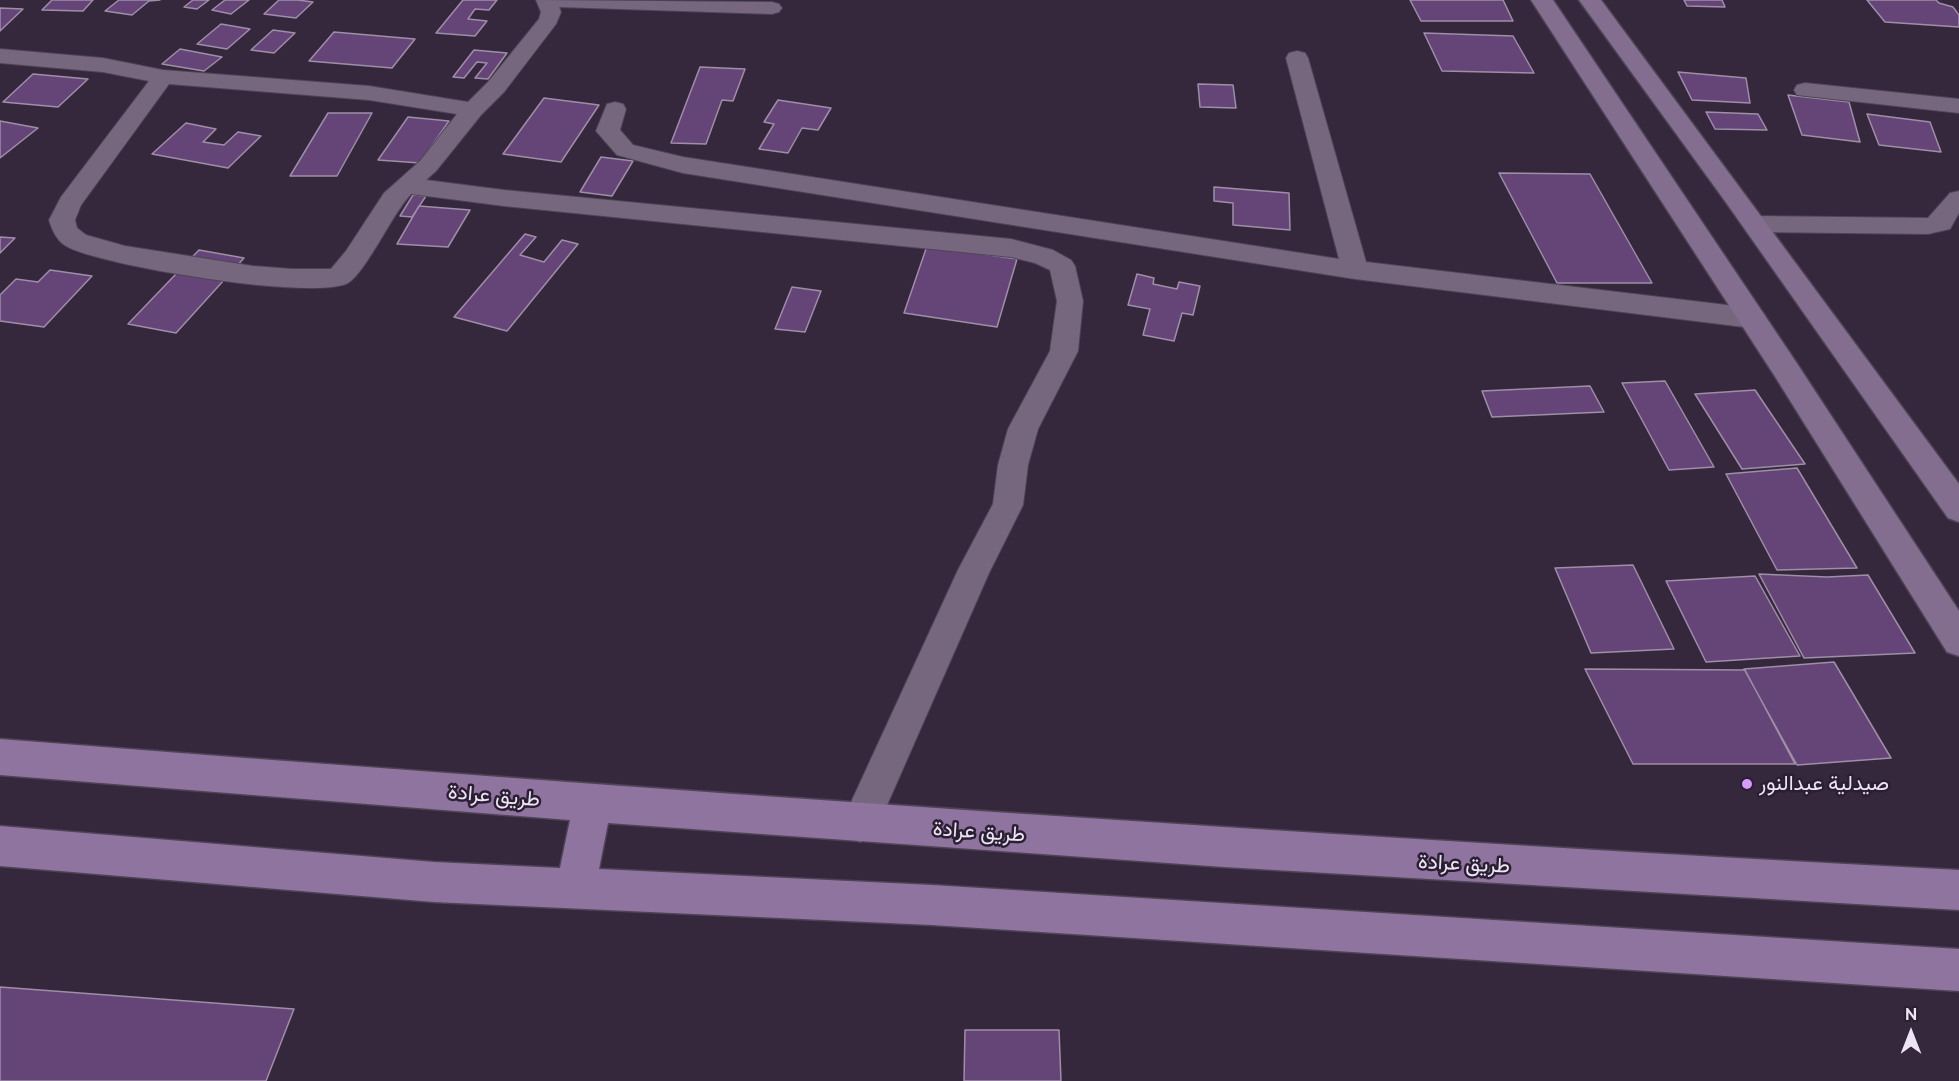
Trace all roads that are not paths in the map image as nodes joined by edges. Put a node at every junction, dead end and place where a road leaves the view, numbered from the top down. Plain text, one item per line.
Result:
1 (1542, 0) edge
2 (1590, 0) edge
3 (772, 8) dead end
4 (0, 56) edge
5 (1297, 58) dead end
6 (164, 77) junction
7 (1805, 90) dead end
8 (1959, 106) edge
9 (615, 109) dead end
10 (473, 110) junction
11 (405, 185) junction
12 (1959, 199) edge
13 (1755, 224) junction
14 (1355, 270) junction
15 (1752, 318) junction
16 (1959, 509) edge
17 (1955, 630) edge
18 (0, 757) edge
19 (593, 804) junction
20 (860, 824) junction
21 (0, 846) edge
22 (575, 889) junction
23 (1959, 890) edge
24 (1959, 970) edge

1 - 15 main road
2 - 13 main road
3 - 10 street
4 - 6 street
5 - 14 street
6 - 10 street
6 - 11 street
7 - 8 street
9 - 14 street
10 - 11 street
11 - 20 street
12 - 13 street
13 - 16 main road
14 - 15 street
15 - 17 main road
18 - 19 main road, طريق عرادة
19 - 20 main road, طريق عرادة
19 - 22 main road
20 - 23 main road, طريق عرادة
21 - 22 main road
22 - 24 main road

